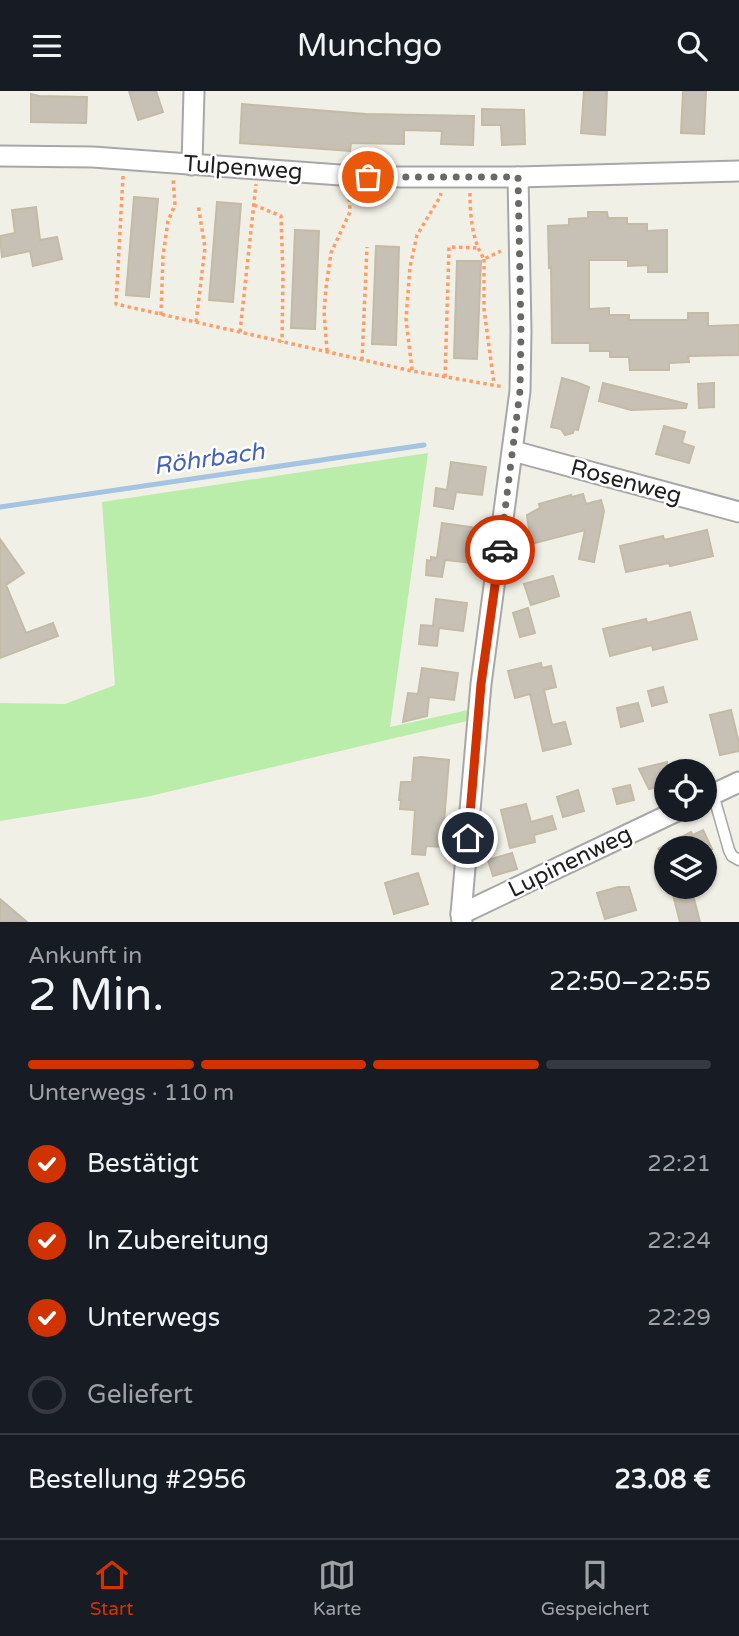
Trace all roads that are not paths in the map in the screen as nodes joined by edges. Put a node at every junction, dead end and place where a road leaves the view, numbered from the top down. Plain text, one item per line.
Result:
1 (194, 91) edge
2 (0, 156) edge
3 (182, 164) junction
4 (739, 171) edge
5 (518, 177) junction
6 (513, 451) junction
7 (739, 512) edge
8 (739, 782) edge
9 (717, 792) edge
10 (717, 818) edge
11 (655, 822) edge
12 (739, 860) edge
13 (461, 918) edge

1 - 3 street
2 - 3 street, Tulpenweg
3 - 5 street, Tulpenweg
4 - 5 street, Tulpenweg
5 - 6 street
6 - 7 street, Rosenweg
6 - 13 street
8 - 9 street
10 - 12 lane
11 - 13 street, Lupinenweg

